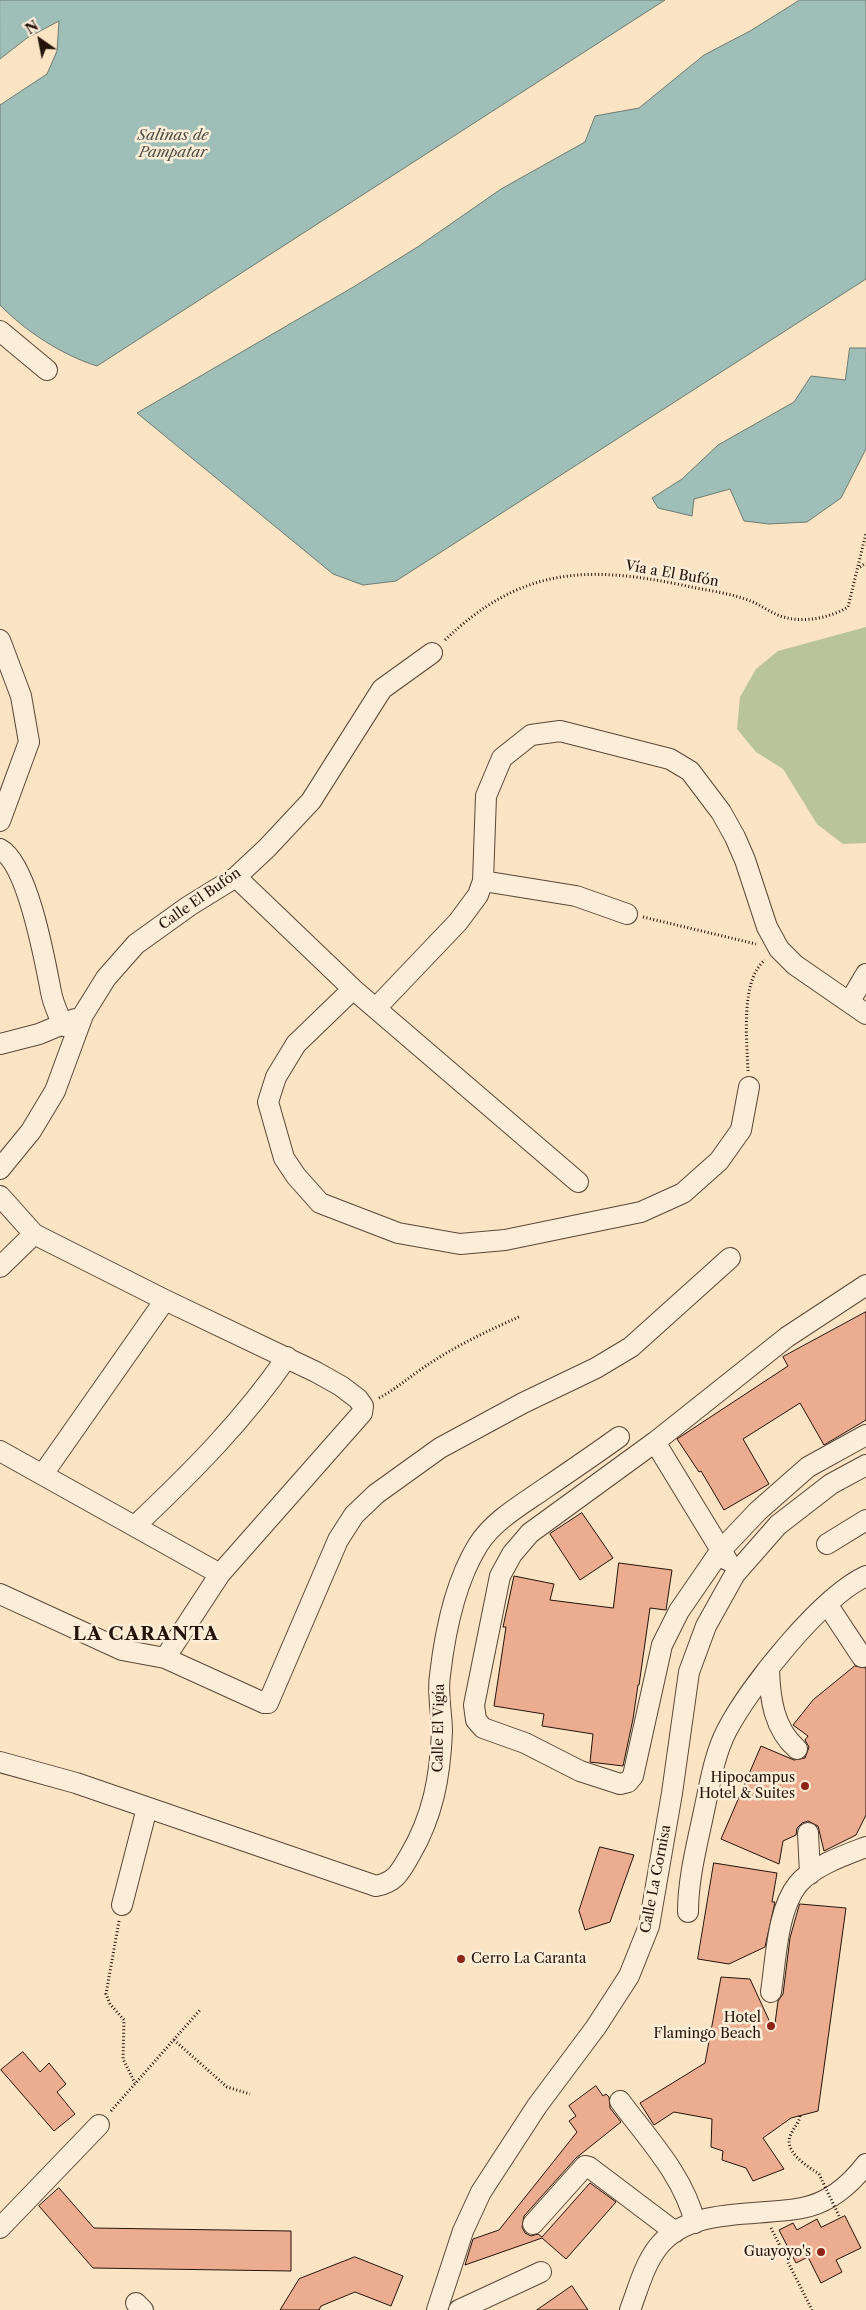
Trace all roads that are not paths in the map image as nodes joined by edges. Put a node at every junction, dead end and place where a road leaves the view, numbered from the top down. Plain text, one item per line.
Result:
1 (0, 331) edge
2 (47, 370) dead end
3 (0, 640) edge
4 (432, 653) road end
5 (0, 820) edge
6 (0, 849) edge
7 (236, 876) junction
8 (483, 881) junction
9 (627, 914) road end
10 (866, 974) edge
11 (353, 989) junction
12 (850, 1001) junction
13 (376, 1008) junction
14 (866, 1014) edge
15 (83, 1015) junction
16 (63, 1026) junction
17 (0, 1044) edge
18 (749, 1086) road end
19 (0, 1169) edge
20 (578, 1182) dead end
21 (0, 1196) edge
22 (34, 1234) junction
23 (730, 1258) dead end
24 (0, 1267) edge
25 (866, 1285) edge
26 (164, 1300) junction
27 (287, 1357) junction
28 (866, 1435) edge
29 (619, 1438) dead end
30 (655, 1442) junction
31 (0, 1451) edge
32 (866, 1465) edge
33 (44, 1474) junction
34 (866, 1520) edge
35 (136, 1526) junction
36 (827, 1544) dead end
37 (721, 1550) junction
38 (220, 1574) junction
39 (735, 1574) junction
40 (866, 1576) edge
41 (0, 1594) edge
42 (827, 1604) junction
43 (862, 1657) dead end
44 (165, 1658) junction
45 (769, 1670) junction
46 (797, 1750) dead end
47 (0, 1762) edge
48 (147, 1808) junction
49 (808, 1833) dead end
50 (866, 1847) edge
51 (810, 1874) junction
52 (122, 1905) road end
53 (688, 1912) dead end
54 (771, 1992) dead end
55 (620, 2101) dead end
56 (99, 2125) road end
57 (866, 2164) edge
58 (695, 2223) junction
59 (533, 2224) dead end
60 (0, 2228) edge
61 (675, 2232) junction
62 (541, 2272) dead end
63 (437, 2310) edge
64 (459, 2310) edge
65 (630, 2310) edge

1 - 2 street
3 - 5 street
4 - 7 street, Calle El Bufón
6 - 16 street
7 - 11 street
7 - 15 street, Calle El Bufón
8 - 9 street
8 - 12 street
8 - 13 street
10 - 12 street
11 - 13 street
11 - 18 street
12 - 14 street
13 - 20 street
15 - 16 street
15 - 19 street, Calle El Bufón
16 - 17 street
21 - 22 street
22 - 24 street
22 - 26 street
23 - 44 street
25 - 30 street
26 - 27 street
26 - 33 street
27 - 35 street
27 - 38 street
28 - 37 street
29 - 48 street, Calle El Vigía
30 - 37 street
30 - 37 street
31 - 33 street
32 - 39 street, Calle La Cornisa
33 - 35 street
34 - 36 street
35 - 38 street
37 - 39 street
38 - 44 street
39 - 63 street, Calle La Cornisa
40 - 42 street
41 - 44 street
42 - 43 street
42 - 45 street
45 - 46 street
45 - 53 street
47 - 48 street, Calle El Vigía
48 - 52 street
49 - 51 street
50 - 51 street
51 - 54 street
55 - 58 street
56 - 60 street
57 - 58 street
58 - 61 street
59 - 61 street
61 - 65 street
62 - 64 street

